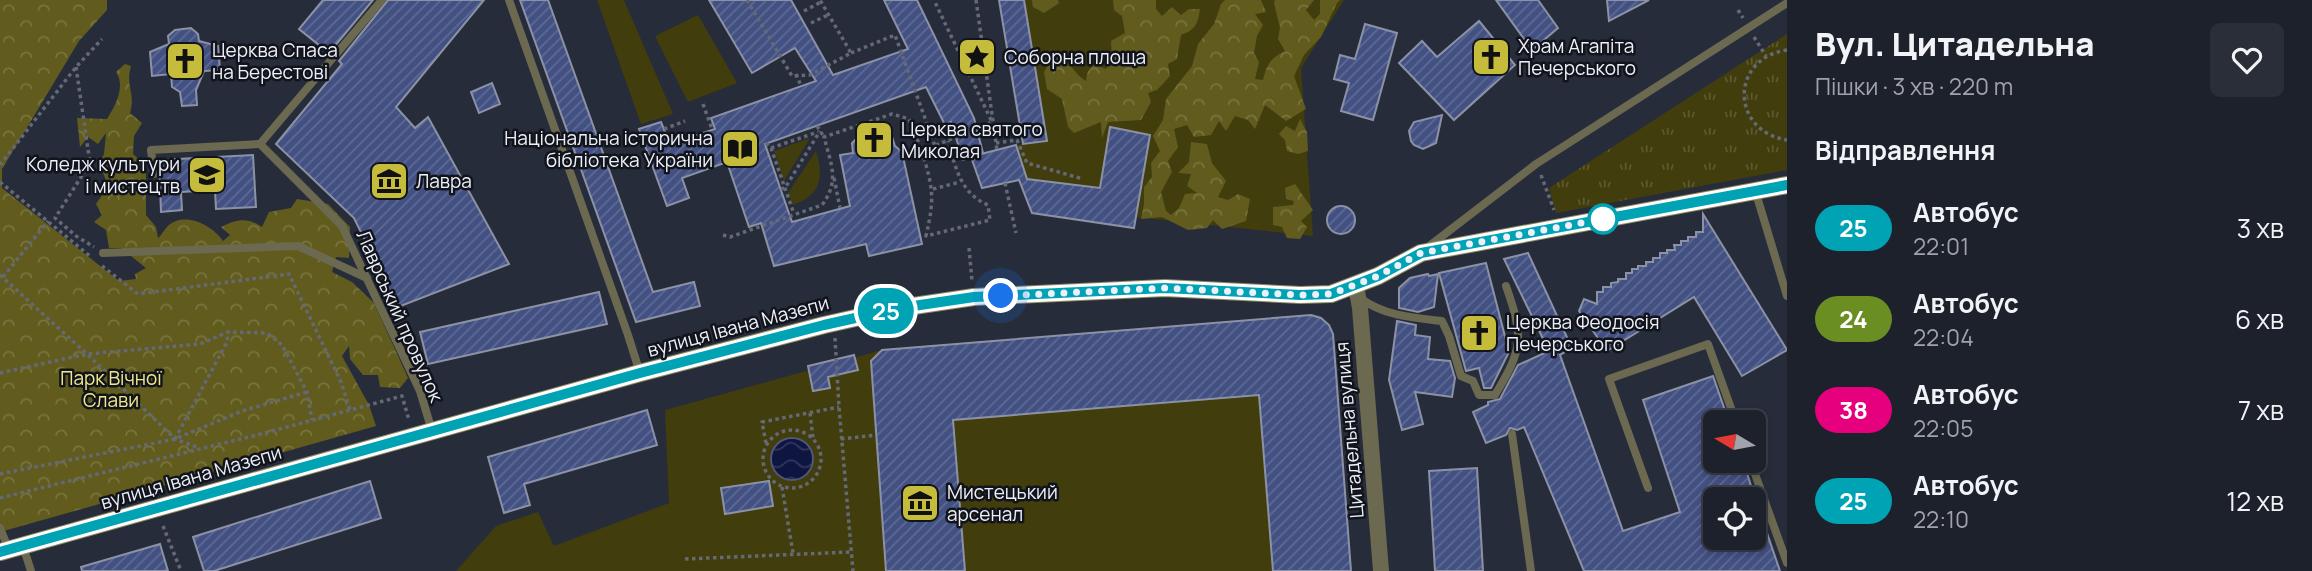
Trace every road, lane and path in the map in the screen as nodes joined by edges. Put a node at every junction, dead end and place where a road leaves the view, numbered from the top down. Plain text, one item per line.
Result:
1 (382, 0) edge
2 (509, 0) edge
3 (747, 0) edge
4 (934, 0) edge
5 (976, 0) edge
6 (820, 1) edge
7 (1787, 3) edge
8 (804, 11) dead end
9 (828, 15) junction
10 (811, 23) dead end
11 (102, 39) dead end
12 (1787, 50) edge
13 (851, 53) junction
14 (76, 67) junction
15 (796, 75) junction
16 (800, 86) dead end
17 (703, 104) dead end
18 (685, 121) dead end
19 (992, 122) junction
20 (817, 125) dead end
21 (664, 129) dead end
22 (712, 130) dead end
23 (820, 131) junction
24 (824, 137) junction
25 (1787, 140) edge
26 (948, 141) junction
27 (996, 143) junction
28 (260, 144) junction
29 (766, 144) dead end
30 (935, 146) junction
31 (771, 148) junction
32 (997, 150) dead end
33 (922, 151) junction
34 (1535, 164) junction
35 (0, 165) edge
36 (833, 172) junction
37 (154, 174) dead end
38 (1083, 179) dead end
39 (0, 182) edge
40 (960, 182) junction
41 (1005, 183) dead end
42 (1787, 185) edge
43 (783, 189) junction
44 (933, 189) junction
45 (1755, 190) junction
46 (840, 208) dead end
47 (794, 214) junction
48 (48, 221) junction
49 (1557, 228) junction
50 (1016, 233) dead end
51 (723, 235) dead end
52 (103, 253) junction
53 (1421, 253) junction
54 (1, 276) edge
55 (115, 277) junction
56 (367, 278) junction
57 (1506, 286) dead end
58 (1357, 291) junction
59 (1787, 296) edge
60 (229, 332) junction
61 (835, 336) dead end
62 (87, 354) junction
63 (0, 373) edge
64 (640, 373) junction
65 (307, 392) junction
66 (839, 407) junction
67 (349, 410) junction
68 (1732, 410) edge
69 (810, 413) junction
70 (312, 420) junction
71 (432, 431) junction
72 (1513, 434) dead end
73 (876, 435) dead end
74 (414, 436) junction
75 (175, 439) junction
76 (841, 439) junction
77 (814, 440) junction
78 (766, 444) junction
79 (201, 448) junction
80 (1755, 473) edge
81 (0, 474) edge
82 (782, 487) junction
83 (1648, 488) dead end
84 (0, 497) edge
85 (163, 526) dead end
86 (0, 528) edge
87 (11, 549) edge
88 (851, 552) junction
89 (793, 553) junction
90 (685, 559) dead end
91 (1787, 563) edge
92 (31, 571) edge
93 (181, 571) edge
94 (853, 571) edge
95 (1381, 571) edge
96 (1531, 571) edge

1 - 28 lane
2 - 64 lane
3 - 15 path
4 - 19 path
5 - 19 path
6 - 8 path
6 - 9 path
7 - 34 lane
9 - 10 path
9 - 13 path
11 - 14 path
12 - 25 path
13 - 15 path
13 - 30 path
14 - 35 path
14 - 52 path
15 - 16 path
17 - 22 path
18 - 21 path
19 - 26 path
19 - 27 path
20 - 23 path
23 - 24 path
23 - 31 path
23 - 43 path
24 - 33 path
24 - 36 path
26 - 30 path
26 - 40 path
27 - 32 path
27 - 38 path
28 - 37 lane
28 - 56 lane, Лаврський провулок
29 - 31 path
30 - 33 path
31 - 43 path
33 - 44 path
34 - 49 path
34 - 53 lane
36 - 46 path
36 - 47 path
39 - 48 path
40 - 44 path
40 - 44 path
41 - 50 path
42 - 45 main road, вулиця Івана Мазепи
43 - 47 path
45 - 49 main road, вулиця Івана Мазепи
45 - 59 lane
47 - 51 path
48 - 54 path
48 - 55 path
49 - 53 main road, вулиця Івана Мазепи
52 - 55 path
52 - 56 lane
53 - 58 main road, вулиця Івана Мазепи
54 - 62 path
55 - 67 path
56 - 71 lane, Лаврський провулок
57 - 58 lane
58 - 64 main road, вулиця Івана Мазепи
58 - 95 street, Цитадельна вулиця
60 - 62 path
60 - 65 path
60 - 75 path
61 - 66 path
62 - 63 path
62 - 75 path
64 - 71 main road, вулиця Івана Мазепи
65 - 70 path
65 - 75 path
66 - 69 path
66 - 76 path
67 - 70 path
67 - 74 path
68 - 83 lane
69 - 77 path
69 - 78 path
70 - 79 path
71 - 74 main road, вулиця Івана Мазепи
72 - 96 lane
73 - 76 path
74 - 87 main road, вулиця Івана Мазепи
75 - 79 path
75 - 81 path
76 - 88 path
77 - 78 path
77 - 82 path
78 - 82 path
79 - 84 path
80 - 91 lane
82 - 89 path
85 - 93 path
86 - 87 lane
87 - 92 lane
88 - 89 path
88 - 94 path
89 - 90 path

